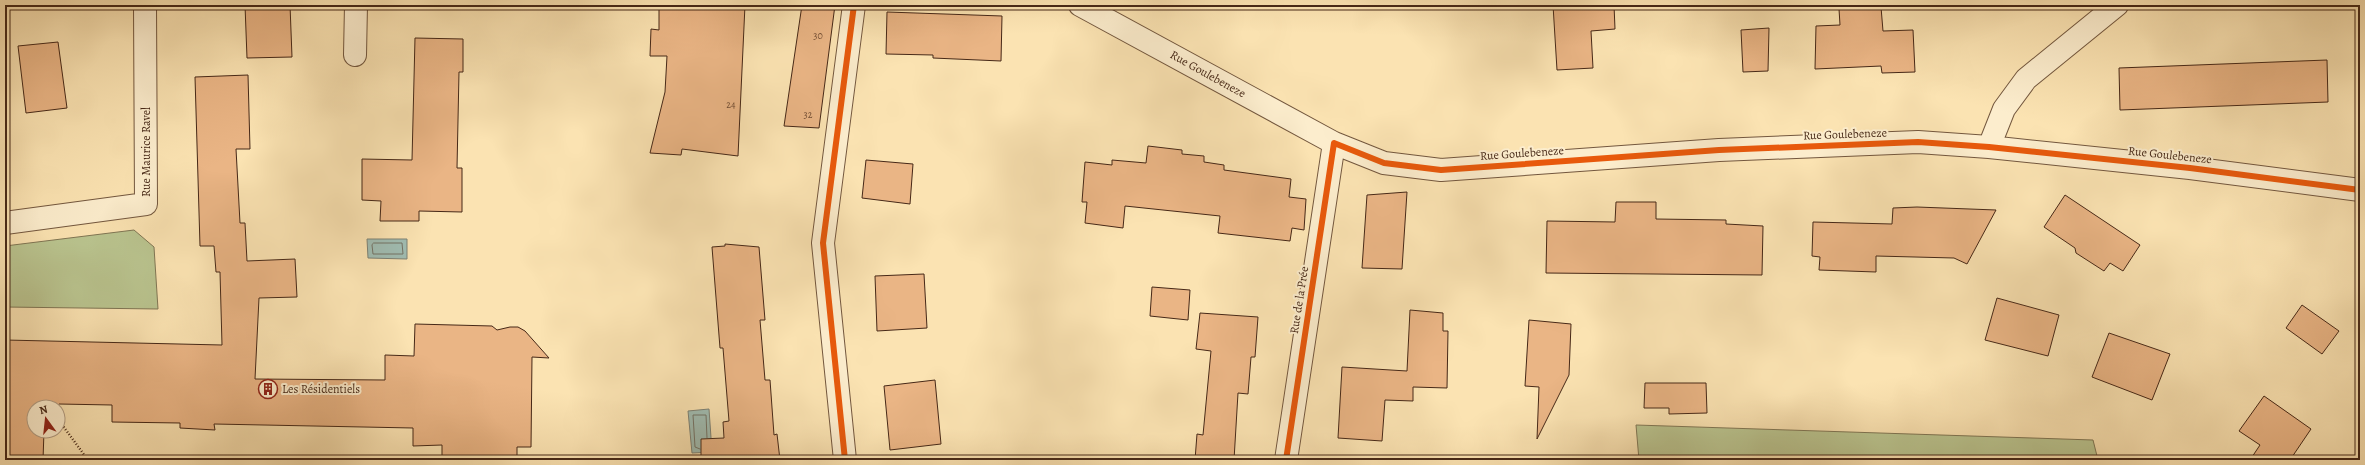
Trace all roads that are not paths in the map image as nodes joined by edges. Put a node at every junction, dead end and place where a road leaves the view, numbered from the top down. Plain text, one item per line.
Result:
1 (145, 5) edge
2 (356, 5) edge
3 (854, 5) edge
4 (1080, 5) edge
5 (2117, 5) edge
6 (355, 55) dead end
7 (1334, 143) junction
8 (1989, 147) junction
9 (2360, 190) edge
10 (5, 223) edge
11 (845, 460) edge
12 (1286, 460) edge

1 - 10 street, Rue Maurice Ravel
2 - 6 street
3 - 11 street
4 - 7 street, Rue Goulebeneze
5 - 8 street
7 - 8 street, Rue Goulebeneze
7 - 12 street, Rue de la Prée
8 - 9 street, Rue Goulebeneze

